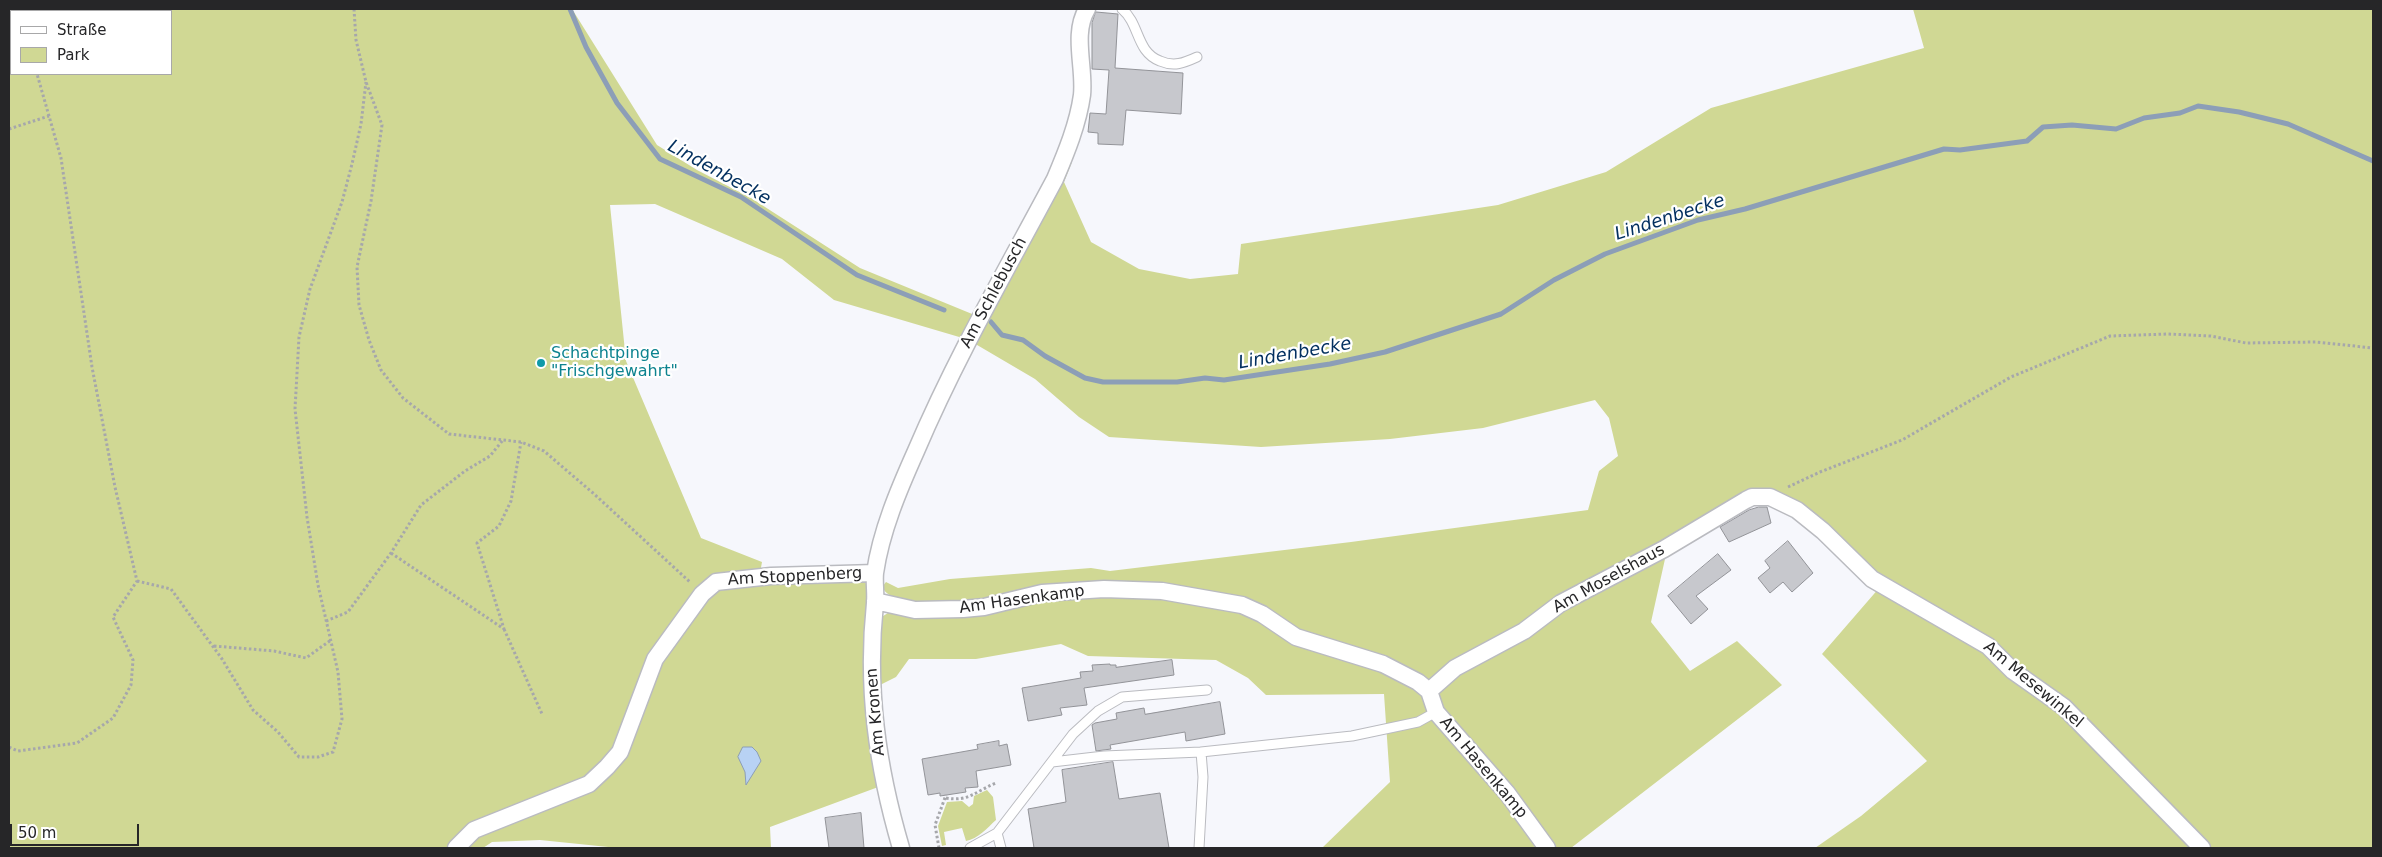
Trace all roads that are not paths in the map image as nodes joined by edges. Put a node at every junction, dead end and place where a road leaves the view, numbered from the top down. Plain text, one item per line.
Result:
1 (1087, 9) edge
2 (1122, 9) edge
3 (1197, 57) dead end
4 (1770, 497) joint
5 (875, 573) junction
6 (875, 601) junction
7 (1207, 690) dead end
8 (1429, 691) junction
9 (1436, 712) junction
10 (1201, 752) junction
11 (1052, 762) junction
12 (996, 833) junction
13 (456, 848) edge
14 (901, 848) edge
15 (970, 848) edge
16 (1001, 848) edge
17 (1198, 848) edge
18 (1547, 848) edge
19 (2202, 848) edge

1 - 5 street, Am Schlebusch
2 - 3 lane
4 - 8 street, Am Moselshaus
4 - 19 street, Am Mesewinkel
5 - 6 street, Am Kronen
5 - 13 street, Am Stoppenberg
6 - 8 street, Am Hasenkamp
6 - 14 street, Am Kronen
7 - 11 lane
8 - 9 street, Am Hasenkamp
9 - 10 lane
9 - 18 street, Am Hasenkamp
10 - 11 lane
10 - 17 lane
11 - 12 lane
12 - 15 lane
12 - 16 lane

